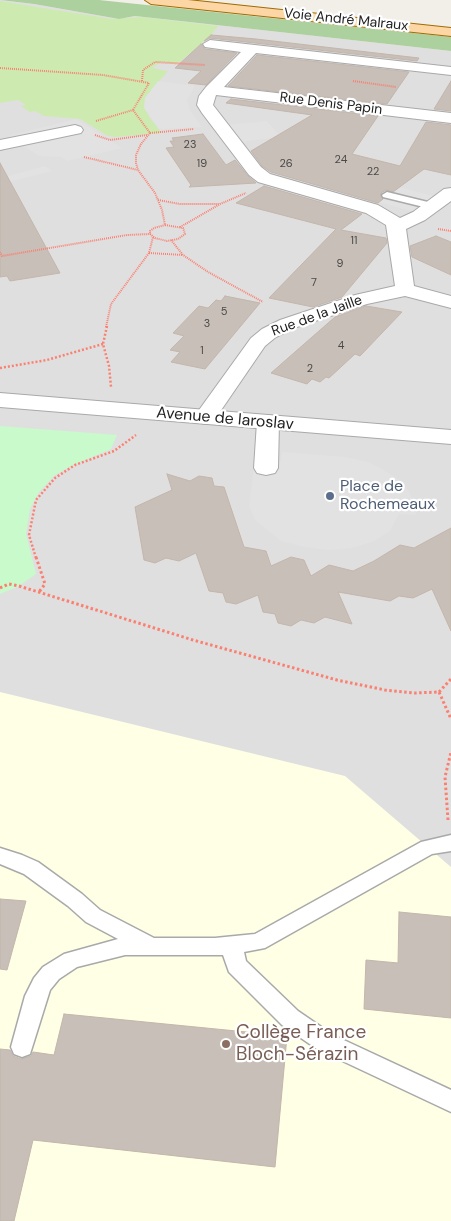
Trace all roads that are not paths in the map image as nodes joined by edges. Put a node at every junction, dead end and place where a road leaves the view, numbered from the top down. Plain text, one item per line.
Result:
1 (151, 0) edge
2 (451, 32) edge
3 (210, 44) dead end
4 (252, 49) junction
5 (451, 71) edge
6 (211, 90) junction
7 (451, 118) edge
8 (75, 130) road end
9 (0, 145) edge
10 (450, 193) edge
11 (388, 195) dead end
12 (432, 206) junction
13 (396, 226) junction
14 (405, 290) junction
15 (451, 302) edge
16 (0, 400) edge
17 (205, 417) junction
18 (268, 422) junction
19 (451, 437) edge
20 (266, 468) dead end
21 (450, 835) edge
22 (0, 856) edge
23 (149, 945) junction
24 (231, 945) junction
25 (22, 1047) dead end
26 (451, 1101) edge

1 - 2 main road, Voie André Malraux
3 - 4 street
4 - 5 street
4 - 6 street
6 - 7 street, Rue Denis Papin
6 - 13 street
8 - 9 street
10 - 12 street
11 - 12 lane
12 - 13 street
13 - 14 street
14 - 15 street
14 - 17 street, Rue de la Jaille
16 - 17 street, Avenue de Iaroslav
17 - 18 street, Avenue de Iaroslav
18 - 19 street, Avenue de Iaroslav
18 - 20 street
21 - 24 lane
22 - 23 lane
23 - 24 lane
23 - 25 lane
24 - 26 lane

